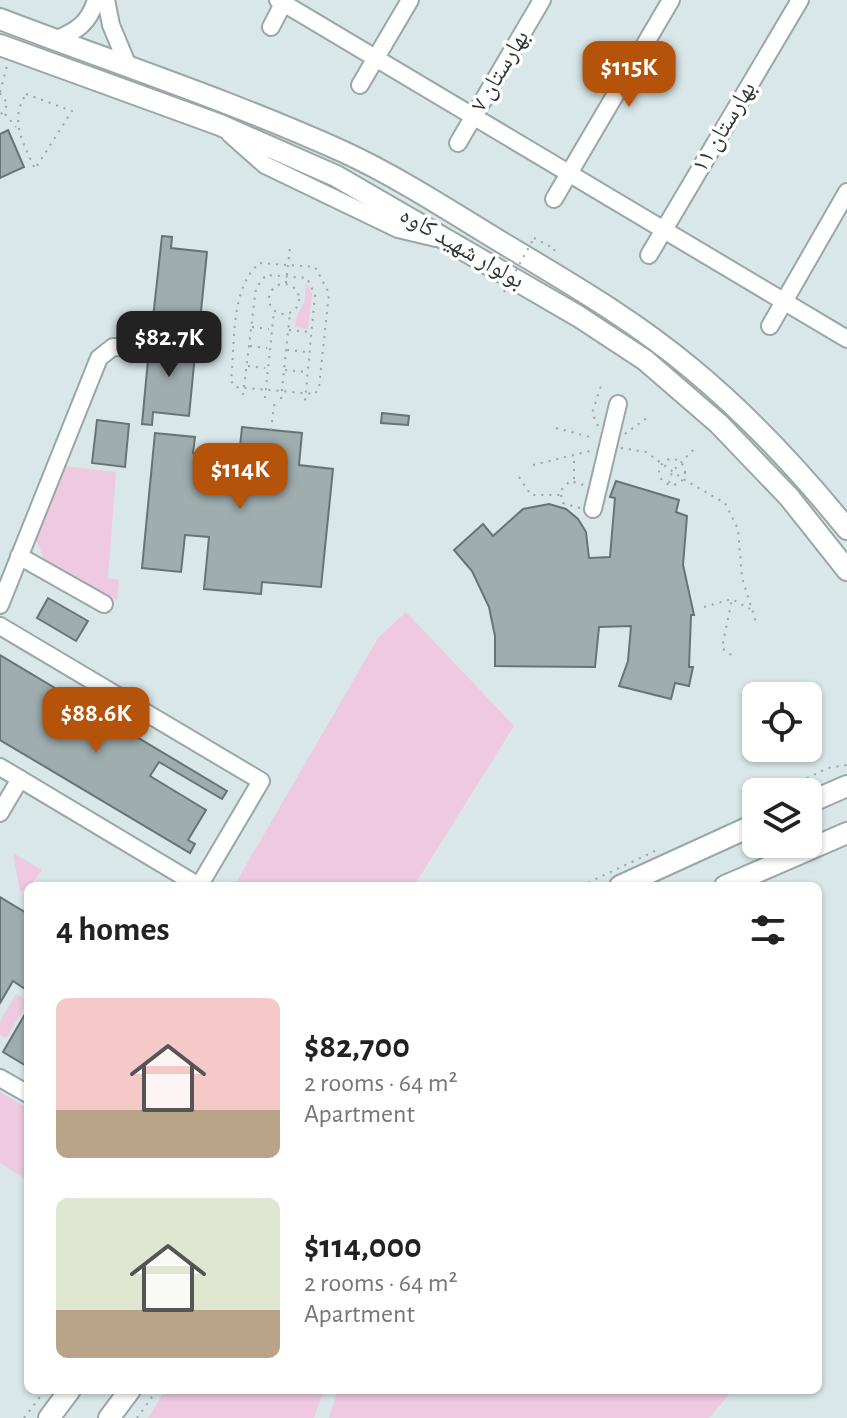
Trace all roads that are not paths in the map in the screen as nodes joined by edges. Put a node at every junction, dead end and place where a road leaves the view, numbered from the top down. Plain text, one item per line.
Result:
1 (96, 0) edge
2 (106, 0) edge
3 (410, 0) edge
4 (542, 0) edge
5 (671, 0) edge
6 (800, 0) edge
7 (282, 1) edge
8 (0, 19) edge
9 (271, 27) dead end
10 (55, 40) junction
11 (6, 58) edge
12 (375, 58) junction
13 (128, 66) junction
14 (360, 85) dead end
15 (473, 116) junction
16 (458, 143) dead end
17 (569, 173) junction
18 (847, 192) edge
19 (554, 199) dead end
20 (663, 229) junction
21 (649, 255) dead end
22 (783, 301) junction
23 (770, 326) dead end
24 (847, 339) edge
25 (138, 348) dead end
26 (618, 404) dead end
27 (595, 503) road end
28 (847, 529) edge
29 (19, 556) junction
30 (847, 570) edge
31 (104, 604) dead end
32 (0, 605) edge
33 (0, 626) edge
34 (0, 767) edge
35 (20, 779) junction
36 (847, 786) edge
37 (822, 797) edge
38 (0, 813) edge
39 (742, 830) edge
40 (847, 833) edge
41 (192, 882) edge
42 (201, 882) edge
43 (629, 882) edge
44 (734, 882) edge
45 (0, 1078) edge
46 (24, 1092) edge
47 (67, 1394) edge
48 (127, 1394) edge
49 (49, 1418) edge
50 (109, 1418) edge

1 - 10 street
2 - 13 street
3 - 12 street
4 - 15 street, بهارستان ۷
5 - 17 street
6 - 20 street, بهارستان ۱۱
7 - 9 street
7 - 12 street
8 - 10 main road, بولوار شهید کاوه
10 - 13 main road, بولوار شهید کاوه
11 - 30 main road, بولوار شهید کاوه
12 - 14 street
12 - 15 street
13 - 28 main road, بولوار شهید کاوه
15 - 16 street, بهارستان ۷
15 - 17 street
17 - 19 street
17 - 20 street
18 - 22 street
20 - 21 street, بهارستان ۱۱
20 - 22 street
22 - 23 street
22 - 24 street
25 - 29 street
26 - 27 street
29 - 31 street
29 - 32 street
33 - 42 street
34 - 35 street
35 - 38 street
35 - 41 street
36 - 37 main road
39 - 43 main road
40 - 44 main road
45 - 46 street
47 - 49 main road
48 - 50 main road

